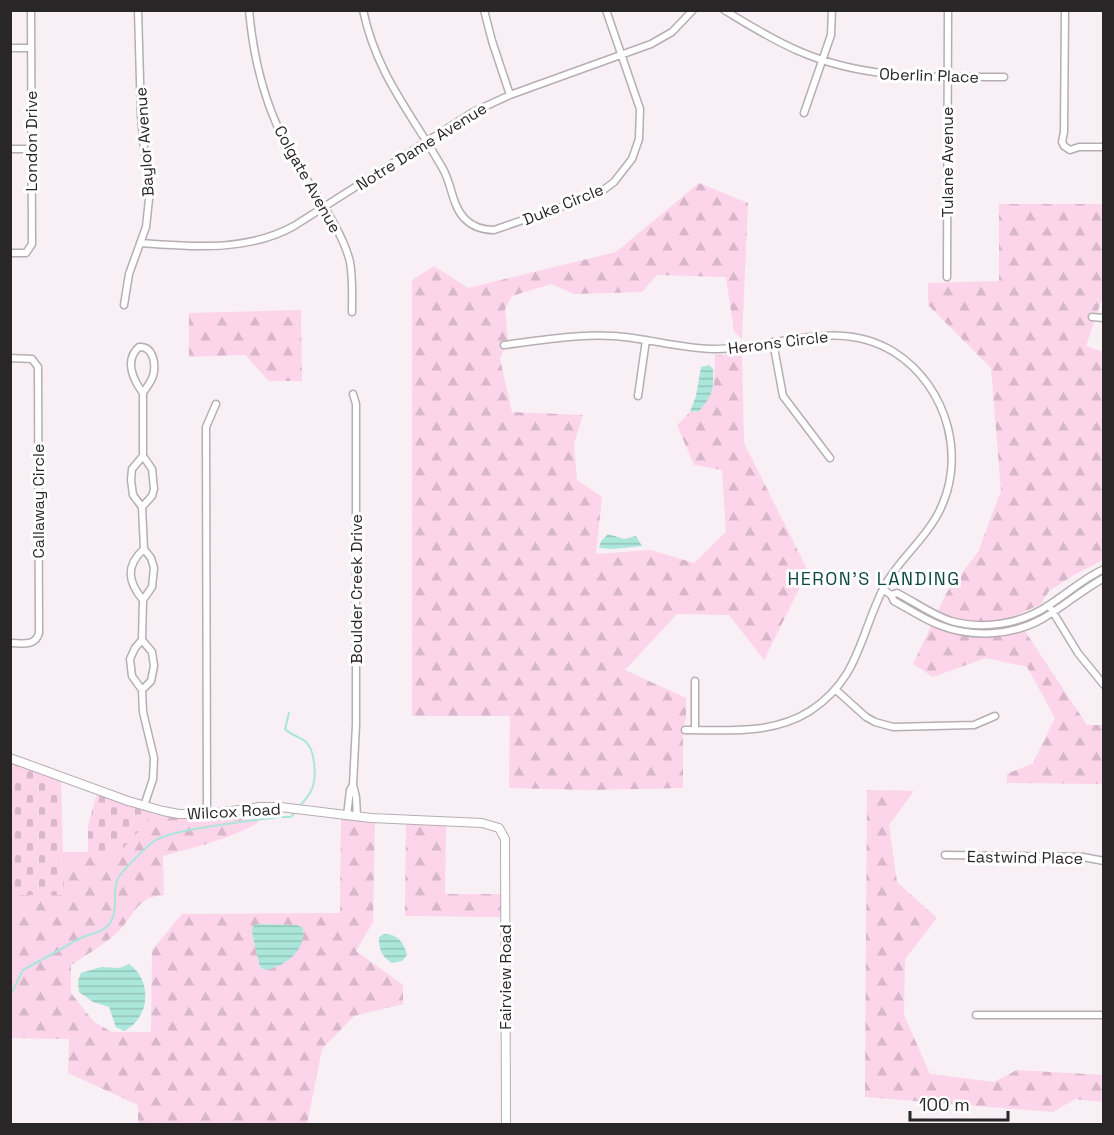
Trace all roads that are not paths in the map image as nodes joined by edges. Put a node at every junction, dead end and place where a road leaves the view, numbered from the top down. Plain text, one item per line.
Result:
1 (31, 10) edge
2 (138, 10) edge
3 (249, 10) edge
4 (363, 10) edge
5 (484, 10) edge
6 (606, 10) edge
7 (693, 10) edge
8 (724, 10) edge
9 (832, 10) edge
10 (948, 10) edge
11 (1065, 10) edge
12 (10, 48) edge
13 (31, 48) junction
14 (622, 55) junction
15 (822, 60) junction
16 (947, 77) junction
17 (1004, 77) dead end
18 (510, 95) junction
19 (804, 113) dead end
20 (425, 142) junction
21 (1104, 147) edge
22 (10, 149) edge
23 (31, 149) junction
24 (323, 207) junction
25 (140, 243) junction
26 (10, 253) edge
27 (947, 277) dead end
28 (124, 305) dead end
29 (352, 312) dead end
30 (1092, 317) dead end
31 (1104, 318) edge
32 (646, 340) junction
33 (772, 342) junction
34 (504, 345) dead end
35 (10, 358) edge
36 (143, 393) junction
37 (353, 394) dead end
38 (638, 396) dead end
39 (216, 404) dead end
40 (143, 456) junction
41 (830, 458) dead end
42 (142, 507) junction
43 (144, 549) junction
44 (1104, 569) edge
45 (1104, 579) edge
46 (883, 589) junction
47 (143, 600) junction
48 (1051, 609) junction
49 (142, 640) junction
50 (10, 643) edge
51 (695, 681) dead end
52 (1104, 685) edge
53 (142, 690) junction
54 (836, 690) junction
55 (995, 716) dead end
56 (685, 730) dead end
57 (696, 730) junction
58 (10, 758) edge
59 (353, 785) junction
60 (144, 806) junction
61 (207, 813) junction
62 (347, 816) junction
63 (357, 817) junction
64 (501, 830) joint
65 (945, 855) dead end
66 (1104, 861) edge
67 (976, 1015) dead end
68 (1104, 1015) edge
69 (506, 1125) edge

1 - 13 street, London Drive
2 - 25 street, Baylor Avenue
3 - 24 street, Colgate Avenue
4 - 20 street, Duke Circle
5 - 18 street
6 - 14 street, Duke Circle
7 - 14 street, Notre Dame Avenue
8 - 15 street, Oberlin Place
9 - 15 street
10 - 16 street, Tulane Avenue
11 - 21 street
12 - 13 street
13 - 23 street, London Drive
14 - 18 street, Notre Dame Avenue
14 - 20 street, Duke Circle
15 - 16 street, Oberlin Place
15 - 19 street
16 - 17 street, Oberlin Place
16 - 27 street, Tulane Avenue
18 - 20 street, Notre Dame Avenue
20 - 24 street, Notre Dame Avenue
22 - 23 street
23 - 26 street, London Drive
24 - 25 street, Notre Dame Avenue
24 - 29 street, Colgate Avenue
25 - 28 street, Baylor Avenue
30 - 31 street
32 - 33 street, Herons Circle
32 - 34 street, Herons Circle
32 - 38 street
33 - 41 street
33 - 46 street, Herons Circle
35 - 50 street, Callaway Circle
36 - 36 street
36 - 40 street
37 - 59 street, Boulder Creek Drive
39 - 61 street
40 - 42 street
40 - 42 street
42 - 43 street
43 - 47 street
43 - 47 street
44 - 48 street
45 - 48 street
46 - 48 street
46 - 54 street, Herons Circle
47 - 49 street
48 - 52 street
49 - 53 street
49 - 53 street
51 - 57 street
53 - 60 street
54 - 55 street
54 - 57 street, Herons Circle
56 - 57 street, Herons Circle
58 - 60 street, Wilcox Road
59 - 62 street, Boulder Creek Drive
59 - 63 street, Boulder Creek Drive
60 - 61 street, Wilcox Road
61 - 62 street, Wilcox Road
62 - 63 street, Wilcox Road
63 - 64 street, Wilcox Road
64 - 69 street, Fairview Road
65 - 66 street, Eastwind Place
67 - 68 street

